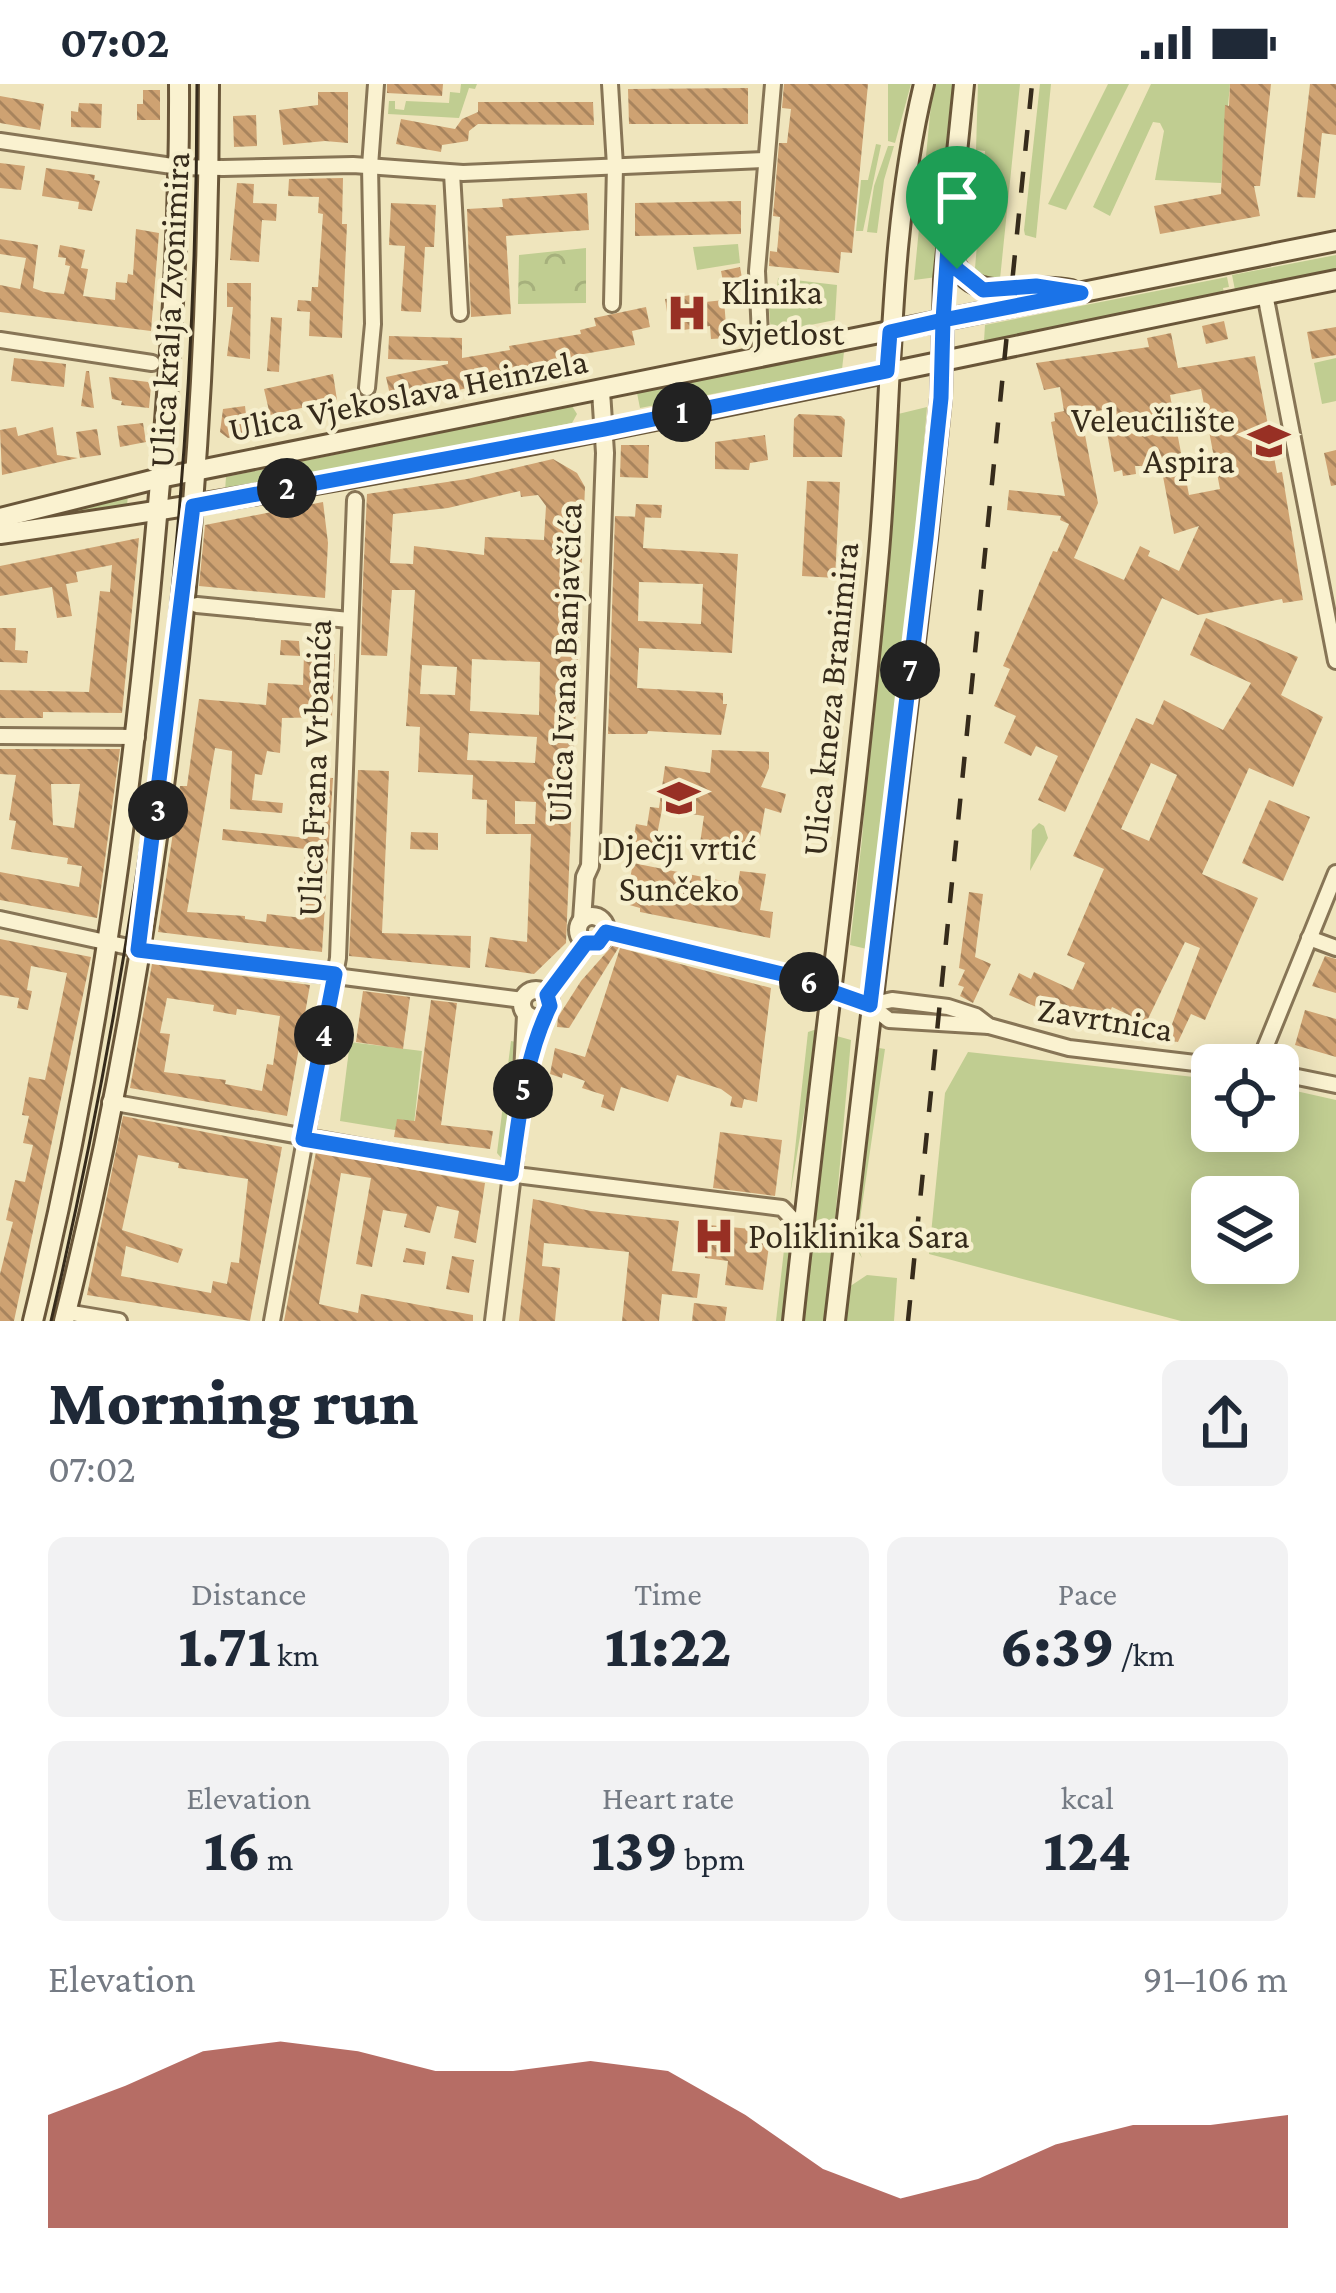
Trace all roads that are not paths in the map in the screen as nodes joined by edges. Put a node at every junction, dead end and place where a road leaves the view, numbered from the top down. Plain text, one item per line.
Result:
1 (179, 84) edge
2 (209, 84) edge
3 (376, 84) edge
4 (610, 84) edge
5 (773, 84) edge
6 (924, 84) edge
7 (964, 84) edge
8 (0, 141) edge
9 (765, 160) junction
10 (370, 166) junction
11 (614, 166) junction
12 (179, 167) junction
13 (209, 168) junction
14 (452, 173) junction
15 (1336, 241) edge
16 (948, 247) junction
17 (1336, 280) edge
18 (1081, 293) junction
19 (1264, 295) junction
20 (612, 304) dead end
21 (460, 313) dead end
22 (943, 320) junction
23 (890, 332) junction
24 (0, 340) edge
25 (761, 357) junction
26 (941, 360) junction
27 (152, 363) dead end
28 (887, 371) junction
29 (368, 388) dead end
30 (601, 391) junction
31 (605, 429) junction
32 (194, 472) junction
33 (160, 478) junction
34 (355, 500) dead end
35 (193, 506) junction
36 (157, 511) junction
37 (0, 518) edge
38 (0, 534) edge
39 (197, 604) dead end
40 (349, 620) junction
41 (1336, 662) edge
42 (0, 736) edge
43 (137, 737) junction
44 (1336, 873) edge
45 (0, 919) edge
46 (595, 923) junction
47 (1310, 938) junction
48 (109, 944) junction
49 (1336, 948) edge
50 (138, 950) junction
51 (335, 974) junction
52 (830, 990) junction
53 (870, 1005) junction
54 (530, 1010) junction
55 (1267, 1044) edge
56 (1191, 1063) edge
57 (1299, 1077) edge
58 (1336, 1085) edge
59 (110, 1102) junction
60 (303, 1139) junction
61 (511, 1174) junction
62 (807, 1188) junction
63 (782, 1208) junction
64 (803, 1230) junction
65 (65, 1316) edge
66 (33, 1321) edge
67 (119, 1321) edge
68 (272, 1321) edge
69 (494, 1321) edge
70 (793, 1321) edge
71 (835, 1321) edge

1 - 12 main road, Ulica kralja Zvonimira
2 - 13 main road, Ulica kralja Zvonimira
3 - 10 street
4 - 11 street
5 - 9 street
6 - 23 main road, Ulica kneza Branimira
7 - 16 main road, Ulica kneza Branimira
8 - 12 street
9 - 11 street
9 - 25 street
10 - 13 street
10 - 14 street
10 - 29 street
11 - 14 street
11 - 20 street
12 - 13 street
12 - 33 main road, Ulica kralja Zvonimira
13 - 32 main road, Ulica kralja Zvonimira
14 - 21 street
15 - 18 main road, Ulica Vjekoslava Heinzela
16 - 18 main road
16 - 22 main road, Ulica kneza Branimira
17 - 19 main road, Ulica Vjekoslava Heinzela
18 - 22 main road, Ulica Vjekoslava Heinzela
19 - 26 main road, Ulica Vjekoslava Heinzela
19 - 41 street
22 - 23 main road, Ulica Vjekoslava Heinzela
22 - 26 main road, Ulica kneza Branimira
23 - 25 main road, Ulica Vjekoslava Heinzela
23 - 28 main road, Ulica kneza Branimira
24 - 27 street
25 - 30 main road, Ulica Vjekoslava Heinzela
26 - 28 main road, Ulica Vjekoslava Heinzela
26 - 53 main road, Ulica kneza Branimira
28 - 31 main road, Ulica Vjekoslava Heinzela
28 - 52 main road, Ulica kneza Branimira
30 - 31 street, Ulica Ivana Banjavčića
30 - 32 main road, Ulica Vjekoslava Heinzela
31 - 35 main road, Ulica Vjekoslava Heinzela
31 - 46 street, Ulica Ivana Banjavčića
32 - 33 main road, Ulica Vjekoslava Heinzela
32 - 35 main road, Ulica kralja Zvonimira
33 - 36 main road, Ulica kralja Zvonimira
33 - 37 main road, Ulica Vjekoslava Heinzela
34 - 40 street, Ulica Frana Vrbanića
35 - 36 main road, Ulica Vjekoslava Heinzela
35 - 50 main road, Ulica kralja Zvonimira
36 - 38 main road, Ulica Vjekoslava Heinzela
36 - 43 main road, Ulica kralja Zvonimira
39 - 40 street
40 - 51 street, Ulica Frana Vrbanića
42 - 43 street
43 - 48 main road, Ulica kralja Zvonimira
44 - 47 street
45 - 48 street
46 - 52 street, Zavrtnica
46 - 54 street, Ulica Ivana Banjavčića
47 - 49 street
47 - 55 street
48 - 50 street
48 - 66 main road, Ulica kralja Zvonimira
50 - 51 street
50 - 59 main road, Ulica kralja Zvonimira
51 - 54 street
51 - 60 street, Ulica Frana Vrbanića
52 - 53 street, Zavrtnica
52 - 62 main road, Ulica kneza Branimira
53 - 56 street, Zavrtnica
53 - 71 main road, Ulica kneza Branimira
54 - 61 street
57 - 58 street
59 - 60 street
59 - 65 main road, Ulica kralja Zvonimira
60 - 61 street
60 - 68 street, Ulica Frana Vrbanića
61 - 63 street
61 - 69 street
62 - 63 street
62 - 64 main road, Ulica kneza Branimira
63 - 64 street
64 - 70 main road, Ulica kneza Branimira
65 - 67 street

